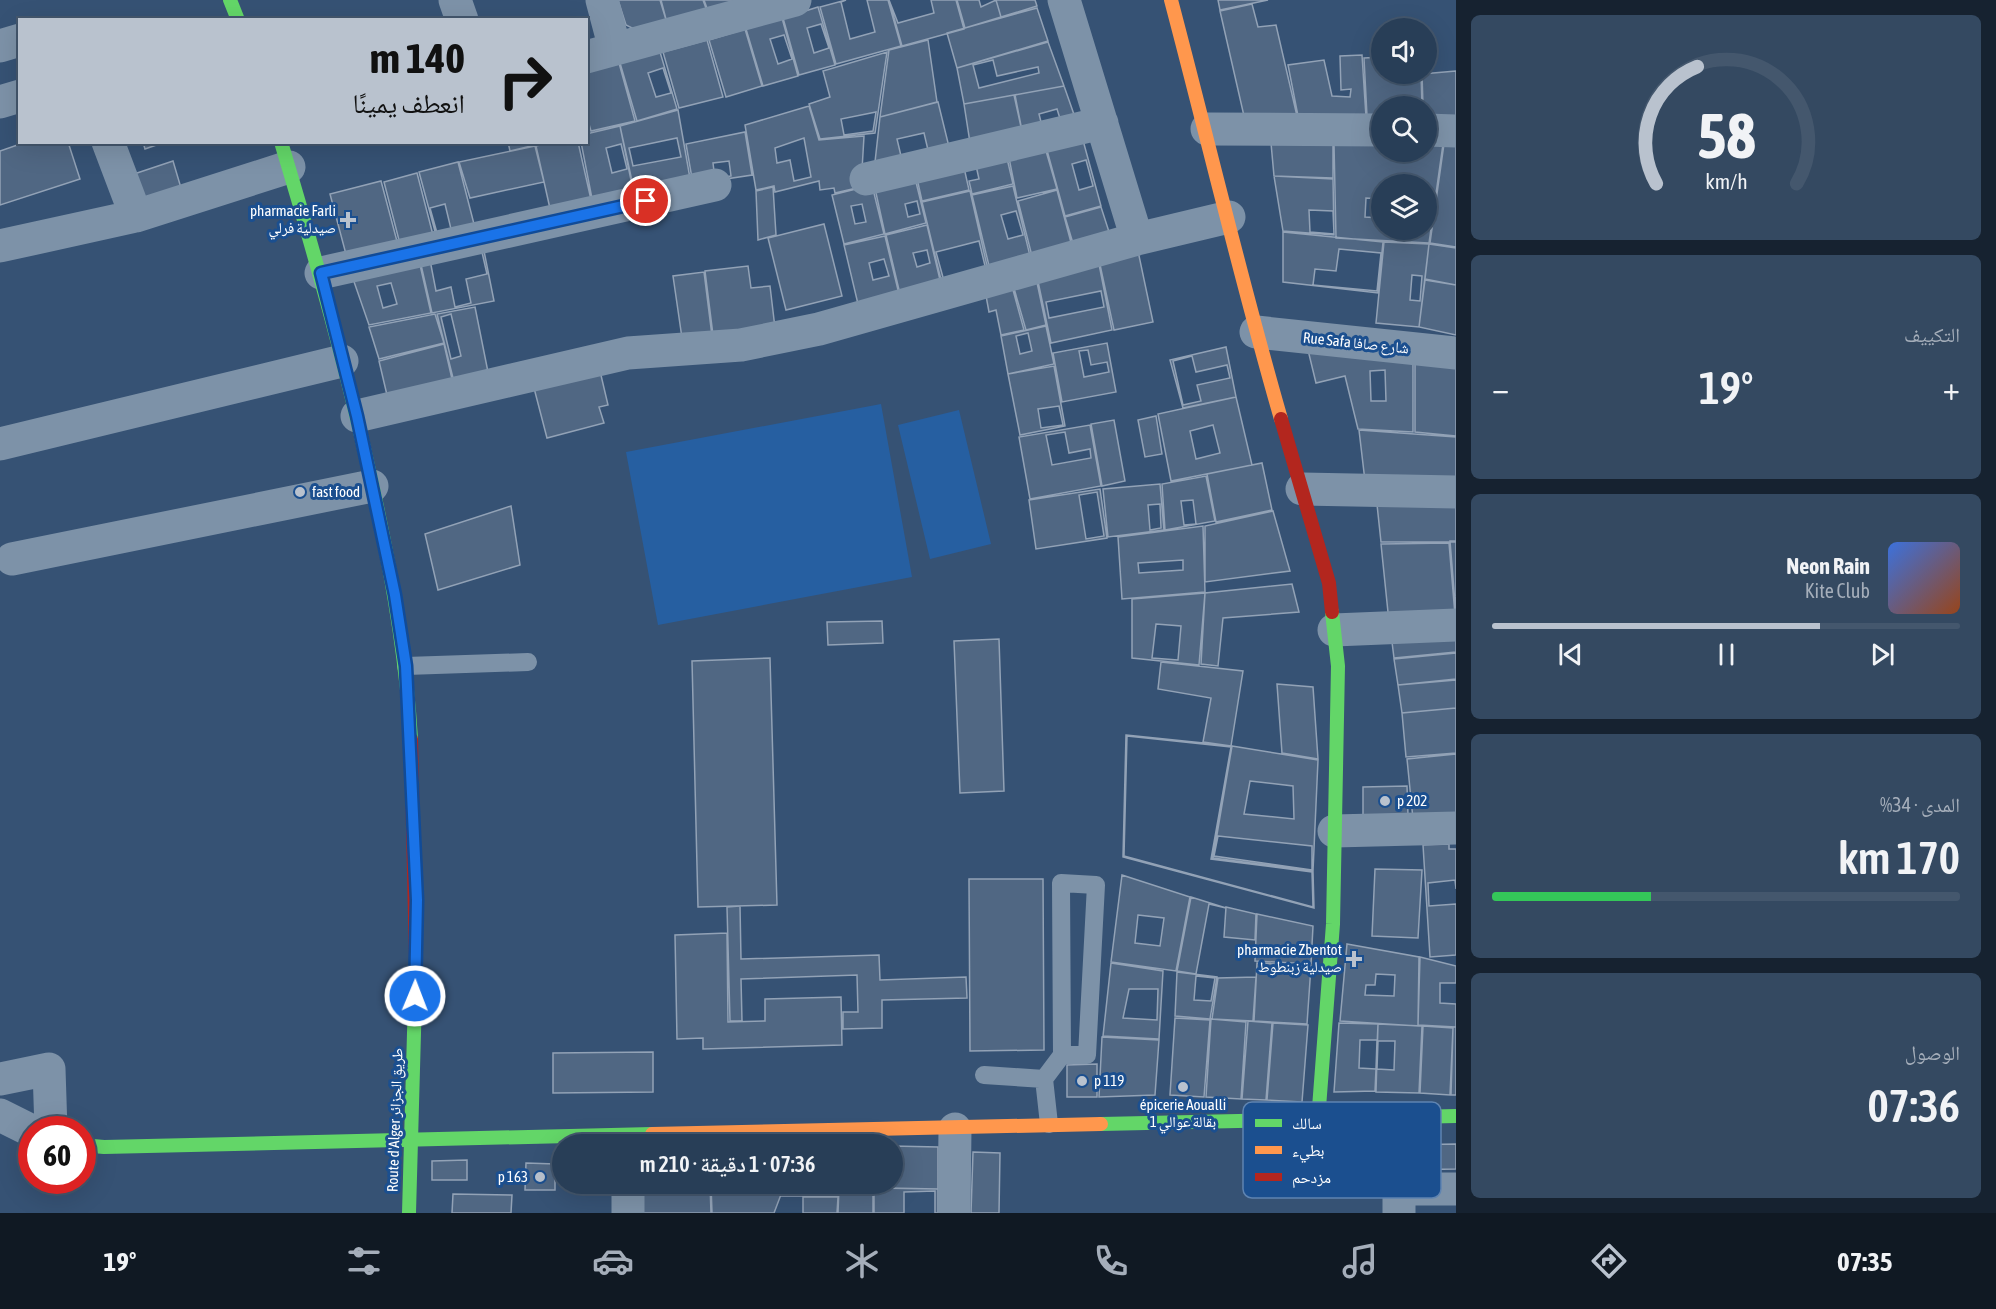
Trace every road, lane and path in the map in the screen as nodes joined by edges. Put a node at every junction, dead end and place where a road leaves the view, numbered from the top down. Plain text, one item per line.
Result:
1 (230, 0) edge
2 (456, 0) edge
3 (602, 0) edge
4 (795, 0) edge
5 (1064, 0) edge
6 (1171, 0) edge
7 (237, 18) edge
8 (461, 18) edge
9 (18, 41) edge
10 (0, 46) edge
11 (601, 53) edge
12 (18, 97) edge
13 (0, 102) edge
14 (1102, 123) junction
15 (1207, 129) junction
16 (1371, 130) edge
17 (1437, 130) edge
18 (1456, 130) edge
19 (109, 144) edge
20 (285, 155) edge
21 (866, 179) dead end
22 (715, 185) dead end
23 (136, 216) junction
24 (1229, 217) junction
25 (1137, 239) junction
26 (0, 246) edge
27 (321, 273) junction
28 (1256, 332) junction
29 (1456, 353) edge
30 (342, 362) junction
31 (357, 416) junction
32 (0, 444) edge
33 (372, 486) junction
34 (1302, 489) junction
35 (1456, 492) edge
36 (12, 559) dead end
37 (1456, 625) edge
38 (1334, 630) junction
39 (528, 662) dead end
40 (406, 666) junction
41 (1456, 828) edge
42 (1334, 831) junction
43 (1062, 1055) junction
44 (984, 1075) dead end
45 (0, 1079) edge
46 (1044, 1079) junction
47 (1319, 1102) edge
48 (0, 1115) edge
49 (51, 1116) edge
50 (1456, 1116) edge
51 (1441, 1117) edge
52 (1243, 1122) edge
53 (18, 1124) edge
54 (1049, 1124) junction
55 (955, 1129) junction
56 (806, 1134) edge
57 (412, 1140) junction
58 (552, 1140) edge
59 (96, 1145) edge
60 (628, 1194) edge
61 (409, 1213) edge
62 (628, 1213) edge
63 (954, 1213) edge

1 - 7 street
2 - 8 street
3 - 11 street
4 - 11 street
5 - 14 street
6 - 15 street
9 - 10 street
12 - 13 street
14 - 21 street
14 - 25 street
15 - 16 street
15 - 24 street
17 - 18 street
19 - 23 street
20 - 23 street
20 - 27 street, Route d'Alger طريق الجزائر
22 - 27 street
23 - 26 street
24 - 25 street
24 - 28 street
25 - 31 street
27 - 30 street, Route d'Alger طريق الجزائر
28 - 29 street, Rue Safa شارع صافا
28 - 34 street
30 - 31 street, Route d'Alger طريق الجزائر
30 - 32 street
31 - 33 street, Route d'Alger طريق الجزائر
33 - 36 street
33 - 40 street, Route d'Alger طريق الجزائر
34 - 35 street
34 - 38 street
37 - 38 street
38 - 42 street
39 - 40 lane
40 - 57 street, Route d'Alger طريق الجزائر
41 - 42 street
42 - 47 street
43 - 43 lane
43 - 46 lane
44 - 46 lane
45 - 49 street
46 - 54 lane
48 - 53 street
50 - 51 street
52 - 54 street
54 - 55 street
55 - 56 street
55 - 63 street
57 - 58 street
57 - 59 street
57 - 61 street, Route d'Alger طريق الجزائر
60 - 62 street

